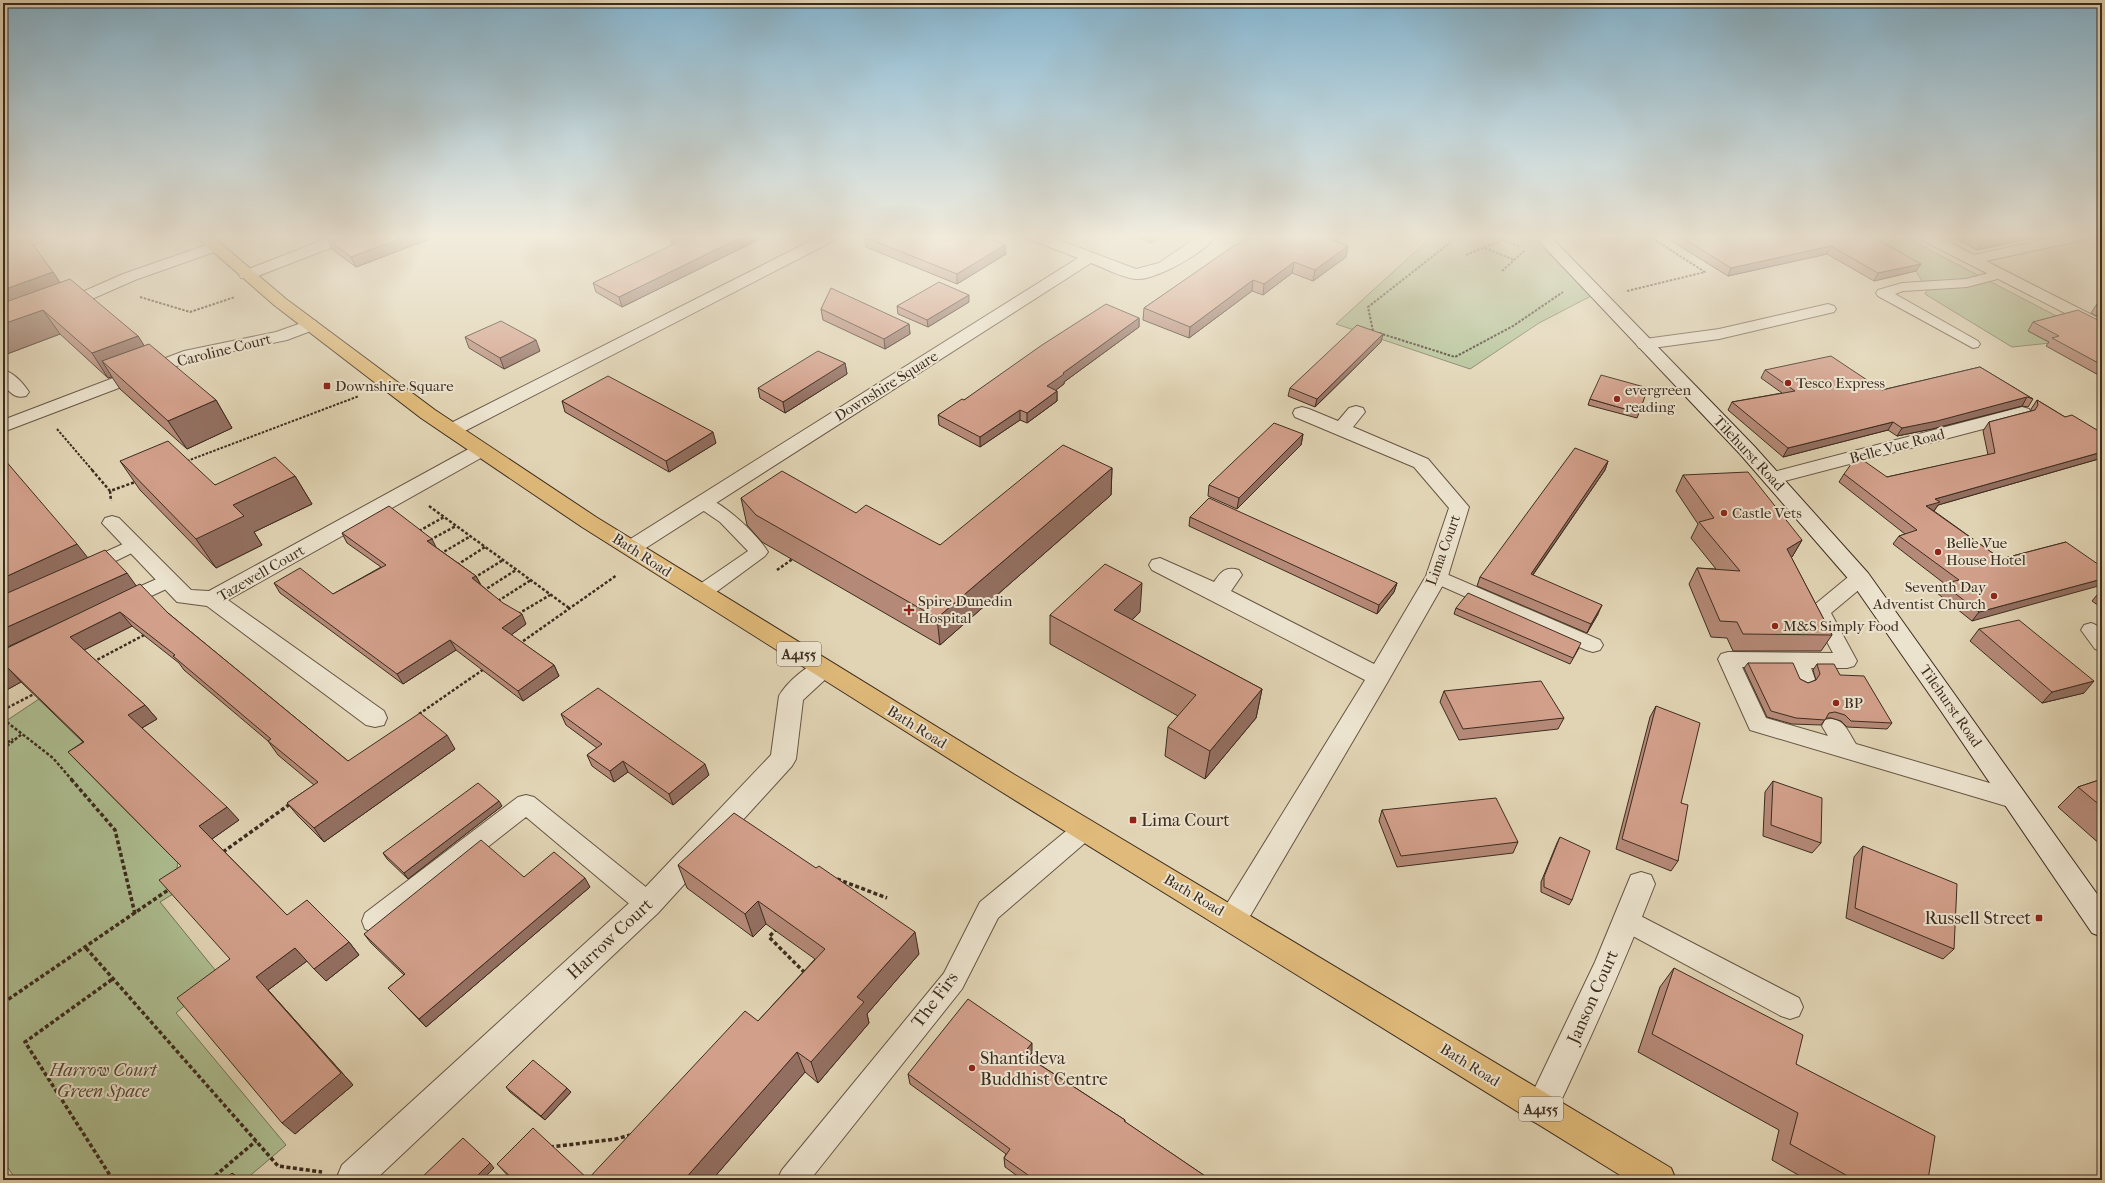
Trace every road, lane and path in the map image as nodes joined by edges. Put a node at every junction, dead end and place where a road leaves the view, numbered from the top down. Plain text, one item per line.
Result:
1 (98, 290) edge
2 (117, 290) edge
3 (267, 290) edge
4 (726, 290) edge
5 (1039, 290) edge
6 (1389, 290) edge
7 (1594, 290) edge
8 (1633, 290) edge
9 (1892, 290) edge
10 (2031, 290) edge
11 (1565, 291) dead end
12 (235, 297) dead end
13 (1602, 298) junction
14 (1828, 309) dead end
15 (46, 312) edge
16 (310, 325) junction
17 (2102, 328) edge
18 (1645, 344) junction
19 (1973, 344) dead end
20 (3, 375) edge
21 (20, 392) dead end
22 (359, 396) dead end
23 (42, 412) junction
24 (1356, 412) dead end
25 (1302, 413) dead end
26 (2022, 413) edge
27 (3, 426) edge
28 (1341, 429) junction
29 (452, 430) junction
30 (481, 450) junction
31 (180, 464) edge
32 (1773, 478) junction
33 (138, 480) edge
34 (408, 490) junction
35 (704, 503) junction
36 (444, 517) junction
37 (112, 523) dead end
38 (456, 526) junction
39 (416, 533) edge
40 (471, 536) junction
41 (430, 541) edge
42 (134, 545) junction
43 (485, 547) junction
44 (631, 548) junction
45 (438, 556) edge
46 (796, 556) edge
47 (502, 560) junction
48 (1160, 565) dead end
49 (455, 567) edge
50 (516, 570) junction
51 (72, 575) edge
52 (617, 575) dead end
53 (770, 575) dead end
54 (1231, 575) dead end
55 (1437, 576) junction
56 (1860, 578) junction
57 (472, 579) edge
58 (168, 580) junction
59 (531, 580) junction
60 (481, 593) edge
61 (701, 593) junction
62 (1217, 593) junction
63 (550, 595) junction
64 (212, 599) junction
65 (495, 603) edge
66 (569, 608) junction
67 (104, 611) edge
68 (514, 617) edge
69 (149, 632) edge
70 (517, 645) edge
71 (1593, 645) dead end
72 (1797, 659) junction
73 (86, 666) edge
74 (485, 668) edge
75 (822, 669) junction
76 (1379, 677) junction
77 (1805, 679) dead end
78 (38, 692) edge
79 (3, 710) edge
80 (375, 718) dead end
81 (414, 718) edge
82 (3, 719) edge
83 (1833, 726) dead end
84 (22, 734) junction
85 (3, 745) edge
86 (3, 748) edge
87 (1849, 751) junction
88 (297, 800) edge
89 (2016, 800) junction
90 (1085, 829) junction
91 (219, 854) edge
92 (829, 876) edge
93 (1640, 884) dead end
94 (174, 886) edge
95 (887, 898) dead end
96 (648, 904) junction
97 (135, 914) junction
98 (1233, 919) junction
99 (1627, 920) junction
100 (374, 921) dead end
101 (2102, 924) edge
102 (780, 925) edge
103 (86, 948) junction
104 (809, 977) edge
105 (114, 978) junction
106 (3, 1003) edge
107 (1790, 1007) dead end
108 (1541, 1109) junction
109 (638, 1133) edge
110 (256, 1141) junction
111 (548, 1147) edge
112 (513, 1170) edge
113 (355, 1178) edge
114 (112, 1180) edge
115 (210, 1180) edge
116 (504, 1180) edge
117 (792, 1180) edge
118 (1659, 1180) edge

1 - 15 street
2 - 12 path
3 - 16 main road, Bath Road / A4155
4 - 29 street
5 - 35 street, Downshire Square
6 - 11 path
7 - 13 street, Tilehurst Road
8 - 13 path
9 - 19 lane
10 - 17 street
13 - 18 street, Tilehurst Road
14 - 18 street
16 - 23 street, Caroline Court
16 - 29 main road, Bath Road / A4155
18 - 32 street, Tilehurst Road
20 - 21 street
22 - 31 path
23 - 27 street, Caroline Court
23 - 33 path
24 - 28 street
25 - 28 street, Lima Court
26 - 32 street, Belle Vue Road
28 - 55 street, Lima Court
29 - 30 main road, Bath Road / A4155
30 - 34 street, Tazewell Court
30 - 44 main road, Bath Road / A4155
32 - 56 street, Tilehurst Road
34 - 36 path
34 - 64 street, Tazewell Court
35 - 44 street, Downshire Square
35 - 61 lane
36 - 38 path
36 - 39 path
37 - 42 street
38 - 40 path
38 - 41 path
40 - 43 path
40 - 45 path
42 - 51 lane
42 - 58 street
43 - 47 path
43 - 49 path
44 - 61 main road, Bath Road / A4155
46 - 53 path
47 - 50 path
47 - 57 path
48 - 62 street
50 - 59 path
50 - 60 path
52 - 66 path
54 - 62 street
55 - 71 lane
55 - 76 street, Lima Court
56 - 72 lane
56 - 89 street, Tilehurst Road
58 - 64 street
58 - 67 lane
59 - 63 path
59 - 65 path
61 - 75 main road, Bath Road / A4155
62 - 76 street
63 - 66 path
63 - 68 path
64 - 80 street, Tazewell Court
66 - 70 path
69 - 73 path
72 - 77 lane
72 - 87 lane
74 - 81 path
75 - 90 main road, Bath Road / A4155
75 - 96 street, Harrow Court
76 - 98 street, Lima Court
78 - 79 path
82 - 84 path
83 - 87 lane
84 - 85 path
84 - 86 path
84 - 97 path
87 - 89 lane
88 - 91 path
89 - 101 street, Tilehurst Road
90 - 98 main road, Bath Road / A4155
90 - 117 lane, The Firs
92 - 95 path
93 - 99 street, Janson Court
94 - 97 path
96 - 100 lane
96 - 113 street, Harrow Court
97 - 103 path
98 - 108 main road, Bath Road / A4155
99 - 107 lane
99 - 108 street, Janson Court
102 - 104 path
103 - 105 path
103 - 106 path
105 - 110 path
105 - 114 path
108 - 118 main road, Bath Road / A4155
109 - 111 path
110 - 113 path
110 - 115 path
112 - 116 path

